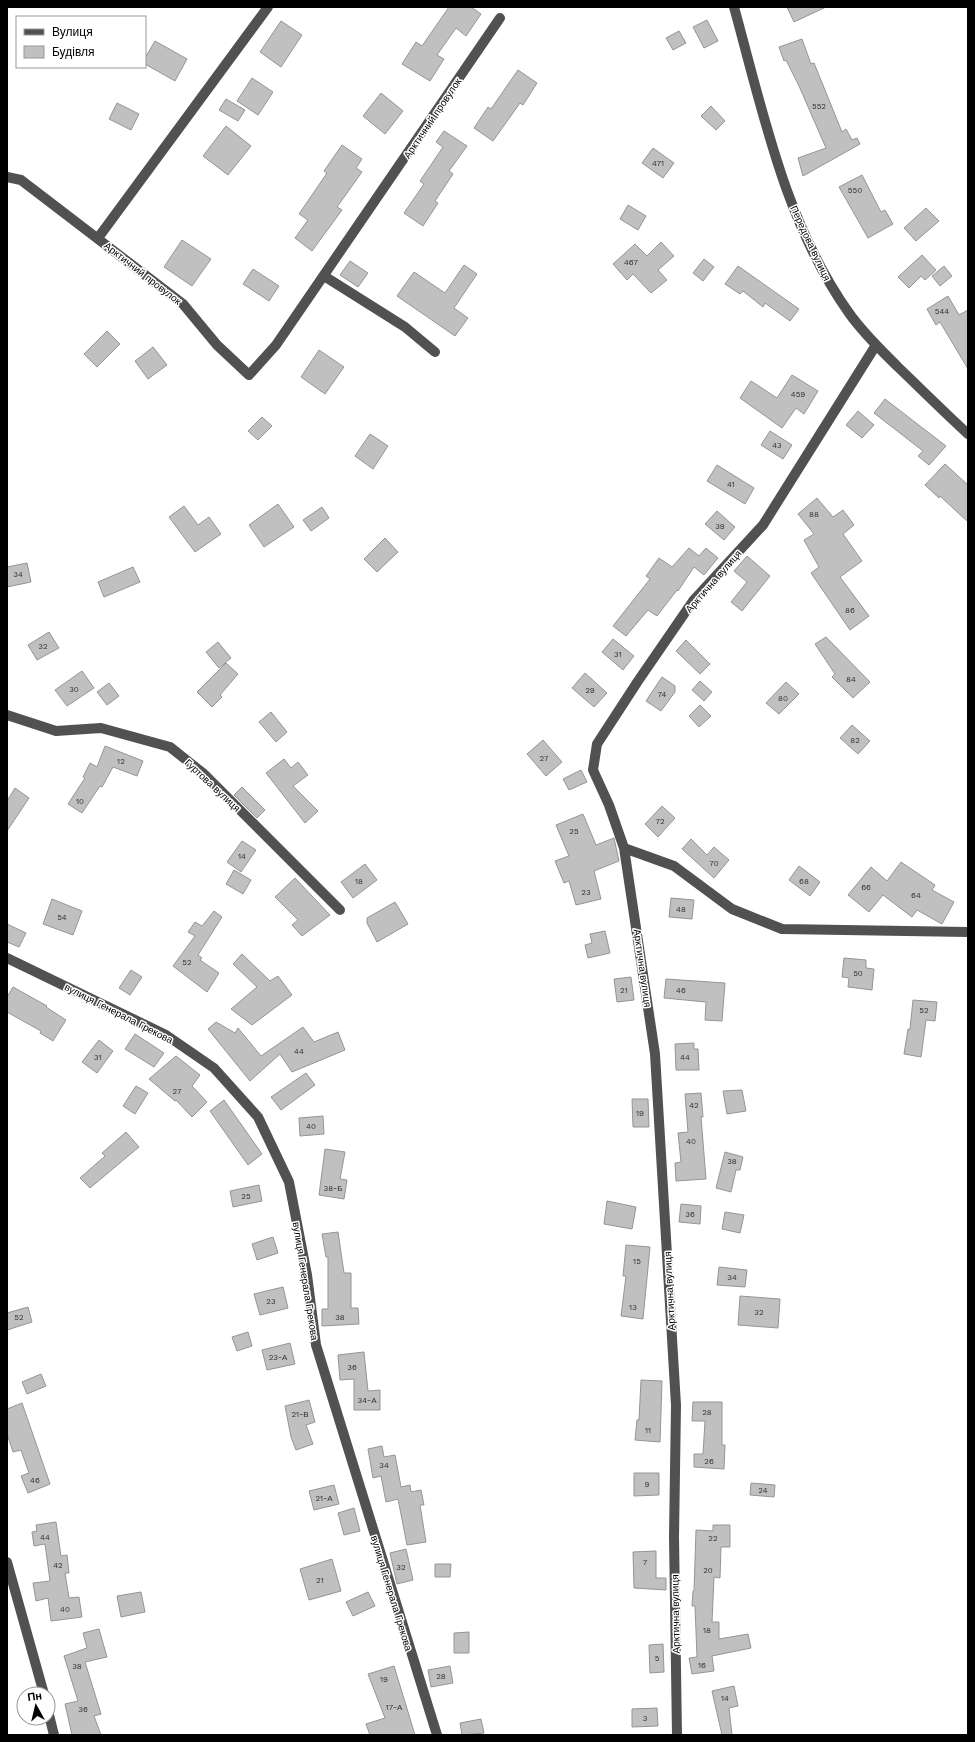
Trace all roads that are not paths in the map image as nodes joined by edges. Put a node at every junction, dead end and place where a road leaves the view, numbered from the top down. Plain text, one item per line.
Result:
1 (268, 7) edge
2 (734, 7) edge
3 (500, 18) dead end
4 (7, 177) edge
5 (98, 238) junction
6 (324, 276) junction
7 (876, 345) junction
8 (435, 352) dead end
9 (968, 434) edge
10 (7, 716) edge
11 (624, 848) junction
12 (340, 910) dead end
13 (968, 932) edge
14 (7, 958) edge
15 (7, 1562) edge
16 (42, 1686) edge
17 (437, 1735) edge
18 (677, 1735) edge

1 - 5 street, Арктичний провулок
2 - 7 street, Передова вулиця
3 - 6 street, Арктичний провулок
4 - 5 street, Арктичний провулок
5 - 6 street, Арктичний провулок
6 - 8 street
7 - 9 street, Передова вулиця
7 - 11 street, Арктична вулиця
10 - 12 street, Гуртова вулиця
11 - 13 street
11 - 18 street, Арктична вулиця
14 - 17 street, вулиця Генерала Грекова
15 - 16 street

